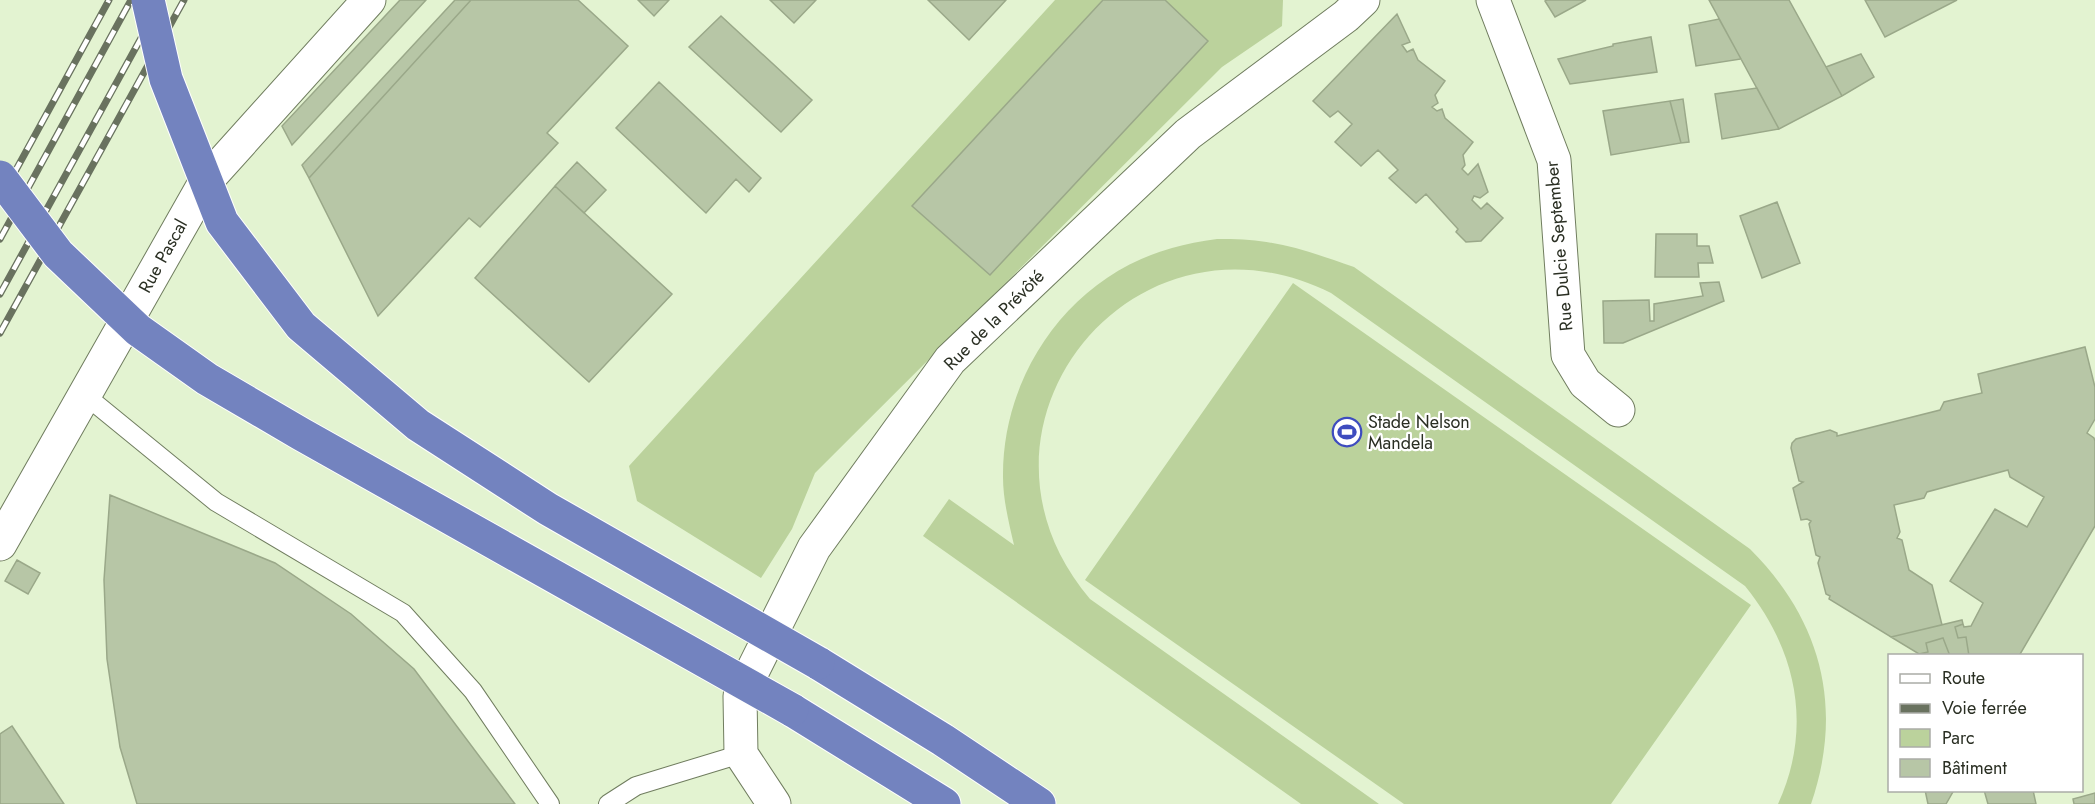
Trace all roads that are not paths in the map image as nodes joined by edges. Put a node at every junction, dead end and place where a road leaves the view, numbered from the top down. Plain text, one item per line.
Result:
1 (148, 0) edge
2 (369, 0) edge
3 (1493, 0) edge
4 (1345, 5) edge
5 (0, 177) edge
6 (85, 395) junction
7 (1618, 410) dead end
8 (0, 544) edge
9 (741, 754) junction
10 (550, 804) edge
11 (609, 804) edge
12 (774, 804) edge
13 (944, 804) edge
14 (1039, 804) edge

1 - 14 highway, bridge
2 - 6 street, Rue Pascal
3 - 7 street, Rue Dulcie September
4 - 9 street, Rue de la Prévôté
5 - 13 highway, bridge
6 - 8 street, Rue Pascal
6 - 10 lane
9 - 11 lane
9 - 12 street

